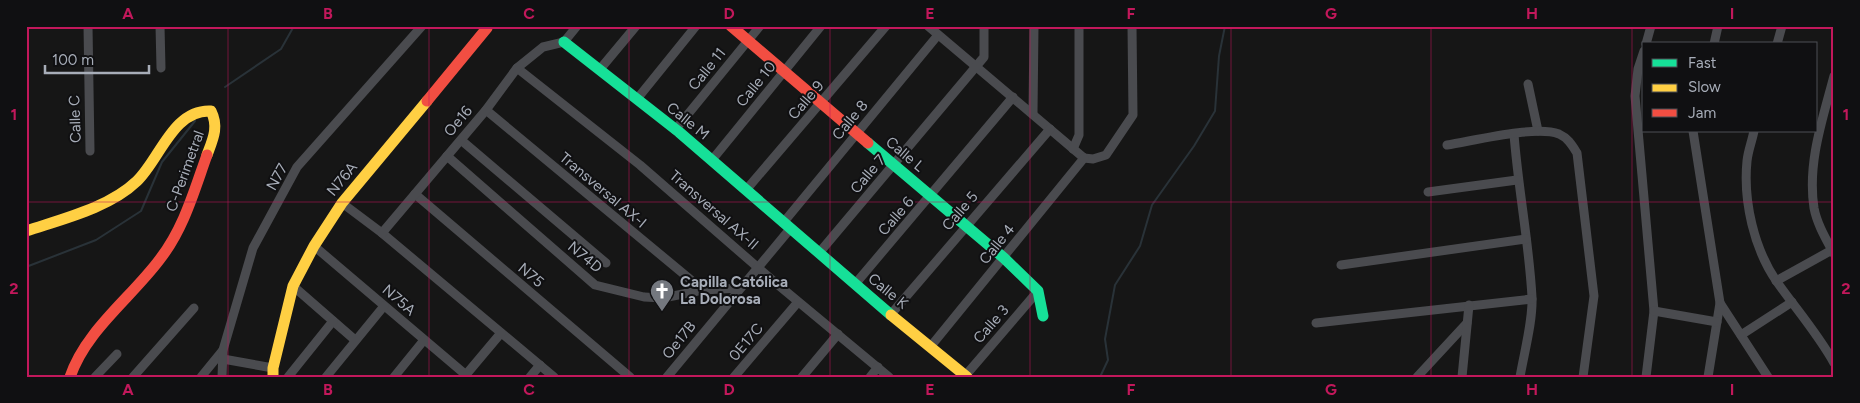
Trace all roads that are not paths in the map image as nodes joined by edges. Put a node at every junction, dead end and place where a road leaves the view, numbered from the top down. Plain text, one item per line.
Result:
1 (88, 26) edge
2 (160, 26) edge
3 (422, 26) edge
4 (577, 26) edge
5 (636, 26) edge
6 (696, 26) edge
7 (731, 26) edge
8 (760, 26) edge
9 (821, 26) edge
10 (886, 26) edge
11 (928, 26) edge
12 (984, 26) edge
13 (1034, 26) edge
14 (1079, 26) edge
15 (1132, 26) edge
16 (1651, 26) edge
17 (1718, 26) edge
18 (1782, 26) edge
19 (487, 28) dead end
20 (938, 31) edge
21 (748, 40) junction
22 (564, 42) junction
23 (1647, 42) edge
24 (1714, 42) edge
25 (1778, 42) edge
26 (1642, 56) edge
27 (976, 66) junction
28 (161, 68) dead end
29 (517, 68) junction
30 (601, 68) junction
31 (785, 70) junction
32 (1834, 76) edge
33 (1528, 84) dead end
34 (1013, 97) junction
35 (637, 99) junction
36 (822, 102) junction
37 (486, 110) junction
38 (1033, 113) junction
39 (1050, 129) junction
40 (675, 130) junction
41 (1538, 131) junction
42 (858, 132) junction
43 (1693, 132) edge
44 (1754, 132) edge
45 (1514, 134) junction
46 (460, 140) junction
47 (1446, 145) dead end
48 (1074, 149) junction
49 (90, 151) dead end
50 (447, 156) junction
51 (1084, 158) junction
52 (712, 160) junction
53 (893, 164) junction
54 (1517, 180) junction
55 (746, 190) junction
56 (1428, 192) dead end
57 (415, 194) junction
58 (932, 196) junction
59 (342, 203) junction
60 (786, 226) junction
61 (966, 226) junction
62 (26, 231) edge
63 (382, 233) junction
64 (1526, 239) junction
65 (314, 246) junction
66 (1833, 252) edge
67 (819, 253) junction
68 (1004, 258) junction
69 (606, 264) dead end
70 (1341, 265) dead end
71 (759, 266) junction
72 (1776, 281) junction
73 (856, 283) junction
74 (293, 286) junction
75 (739, 288) junction
76 (703, 290) junction
77 (1038, 290) junction
78 (1532, 300) junction
79 (798, 302) junction
80 (1792, 302) junction
81 (1720, 303) junction
82 (1469, 305) junction
83 (384, 306) junction
84 (194, 308) dead end
85 (1654, 311) junction
86 (892, 313) junction
87 (1043, 316) dead end
88 (333, 321) junction
89 (1717, 322) junction
90 (1316, 323) dead end
91 (1467, 324) junction
92 (501, 333) junction
93 (838, 334) junction
94 (1741, 335) junction
95 (355, 340) junction
96 (424, 340) junction
97 (1824, 344) junction
98 (931, 346) junction
99 (1834, 351) edge
100 (117, 354) dead end
101 (223, 355) junction
102 (1834, 364) edge
103 (540, 365) junction
104 (878, 367) junction
105 (273, 372) edge
106 (465, 376) edge
107 (966, 376) edge
108 (70, 377) edge
109 (95, 377) edge
110 (133, 377) edge
111 (201, 377) edge
112 (222, 377) edge
113 (288, 377) edge
114 (326, 377) edge
115 (394, 377) edge
116 (530, 377) edge
117 (554, 377) edge
118 (630, 377) edge
119 (667, 377) edge
120 (734, 377) edge
121 (802, 377) edge
122 (870, 377) edge
123 (889, 377) edge
124 (1417, 377) edge
125 (1462, 377) edge
126 (1520, 377) edge
127 (1583, 377) edge
128 (1646, 377) edge
129 (1708, 377) edge
130 (1768, 377) edge

1 - 49 street, Calle C
2 - 28 street
3 - 101 street, N77
4 - 22 street
5 - 30 street
6 - 35 street
7 - 21 street, Calle L
8 - 21 street, Calle 11
9 - 31 street, Calle 10
10 - 36 street, Calle 9
11 - 20 street
12 - 27 street
13 - 38 street
14 - 48 street
15 - 51 street
16 - 23 street
17 - 24 street
18 - 25 street
19 - 59 street, N76A
20 - 27 street
20 - 42 street, Calle 8
21 - 31 street, Calle L
21 - 40 street, Calle 11
22 - 29 street, Oe16
22 - 30 street, Calle M
26 - 85 street
27 - 34 street
27 - 53 street, Calle 7
29 - 37 street, Oe16
29 - 71 street, Transversal AX-II
30 - 35 street, Calle M
31 - 36 street, Calle L
31 - 52 street, Calle 10
32 - 66 street
33 - 41 street
34 - 38 street
34 - 58 street, Calle 6
35 - 40 street, Calle M
36 - 42 street, Calle L
36 - 55 street, Calle 9
37 - 46 street, Oe16
37 - 76 street, Transversal AX-I
38 - 39 street
39 - 48 street
39 - 61 street, Calle 5
40 - 52 street, Calle M
41 - 45 street
41 - 127 street
42 - 53 street, Calle L
42 - 60 street, Calle 8
43 - 81 street
44 - 72 street
45 - 47 street
45 - 54 street
46 - 50 street, Oe16
46 - 69 street
48 - 51 street
50 - 57 street, Oe16
50 - 76 street, N74D
51 - 68 street, Calle 4
52 - 55 street, Calle M
53 - 58 street, Calle L
53 - 67 street, Calle 7
54 - 56 street
54 - 64 street
55 - 60 street, Calle M
57 - 63 street, Oe16
57 - 118 street, N75
58 - 61 street, Calle L
58 - 73 street, Calle 6
59 - 63 street
59 - 65 street, N76A
60 - 67 street, Calle K
60 - 71 street, Oe17B
61 - 68 street, Calle L
61 - 86 street, Calle 5
62 - 108 street, C-Perimetral
63 - 92 street
64 - 70 street
64 - 78 street
65 - 74 street, N76A
65 - 83 street, N75A
66 - 72 street
67 - 73 street, Calle K
68 - 77 street, Calle L
68 - 98 street, Calle 4
71 - 75 street, Oe17B
71 - 79 street, Transversal AX-II
72 - 80 street
73 - 86 street, Calle K
74 - 88 street
74 - 105 street, N76A
75 - 76 street, N74D
75 - 119 street, Oe17B
77 - 87 street
77 - 107 street, Calle 3
78 - 82 street
78 - 126 street
79 - 93 street, Transversal AX-II
79 - 120 street, 0E17C
80 - 94 street
80 - 97 street
81 - 89 street
81 - 94 street
82 - 90 street
82 - 91 street
83 - 95 street
83 - 96 street, N75A
84 - 110 street
85 - 89 street
85 - 128 street
86 - 98 street, Calle K
88 - 95 street
88 - 113 street
89 - 129 street
91 - 124 street
91 - 125 street
92 - 103 street
92 - 106 street
93 - 104 street, Transversal AX-II
93 - 121 street
94 - 130 street
95 - 114 street
96 - 106 street, N75A
96 - 115 street
97 - 99 street
97 - 102 street
98 - 107 street, Calle K
100 - 109 street
101 - 105 street
101 - 111 street
101 - 112 street, N77
103 - 116 street
103 - 117 street
104 - 122 street
104 - 123 street, Transversal AX-II

